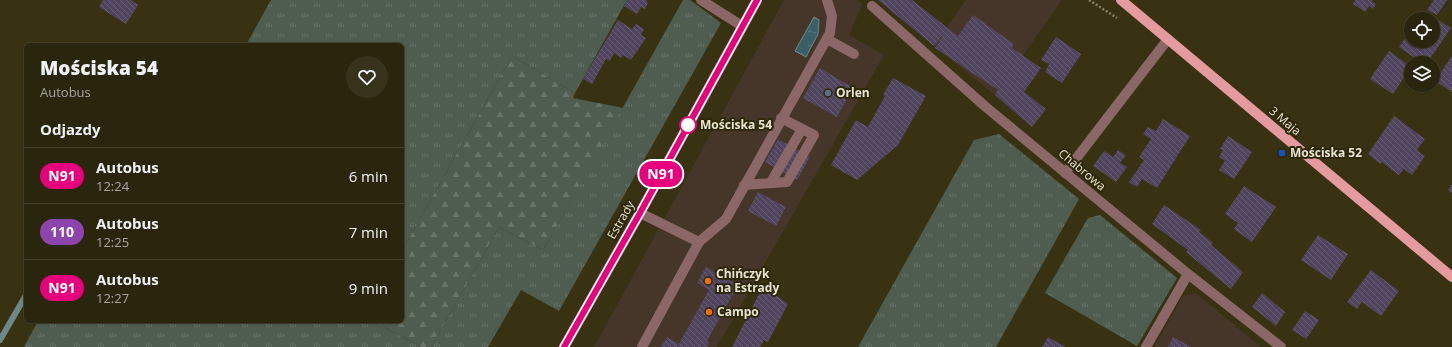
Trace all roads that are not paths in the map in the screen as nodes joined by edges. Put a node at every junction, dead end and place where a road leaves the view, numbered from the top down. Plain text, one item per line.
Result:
1 (702, 0) edge
2 (757, 0) edge
3 (827, 0) edge
4 (1121, 0) edge
5 (872, 6) dead end
6 (742, 26) junction
7 (827, 39) junction
8 (1168, 39) junction
9 (854, 54) dead end
10 (781, 118) junction
11 (1065, 173) junction
12 (744, 185) junction
13 (640, 213) junction
14 (699, 242) junction
15 (1188, 274) junction
16 (1452, 276) edge
17 (564, 347) edge
18 (642, 347) edge
19 (1146, 347) edge
20 (1281, 347) edge

1 - 6 street
2 - 6 main road, Estrady
3 - 7 street
4 - 8 main road, 3 Maja
5 - 11 street, Chabrowa
6 - 13 main road, Estrady
7 - 9 street
7 - 10 street
8 - 11 street
8 - 16 main road, 3 Maja
10 - 12 street
10 - 12 street
11 - 15 street, Chabrowa
12 - 14 street
13 - 14 street
13 - 17 main road, Estrady
14 - 18 street
15 - 19 street
15 - 20 street, Chabrowa

